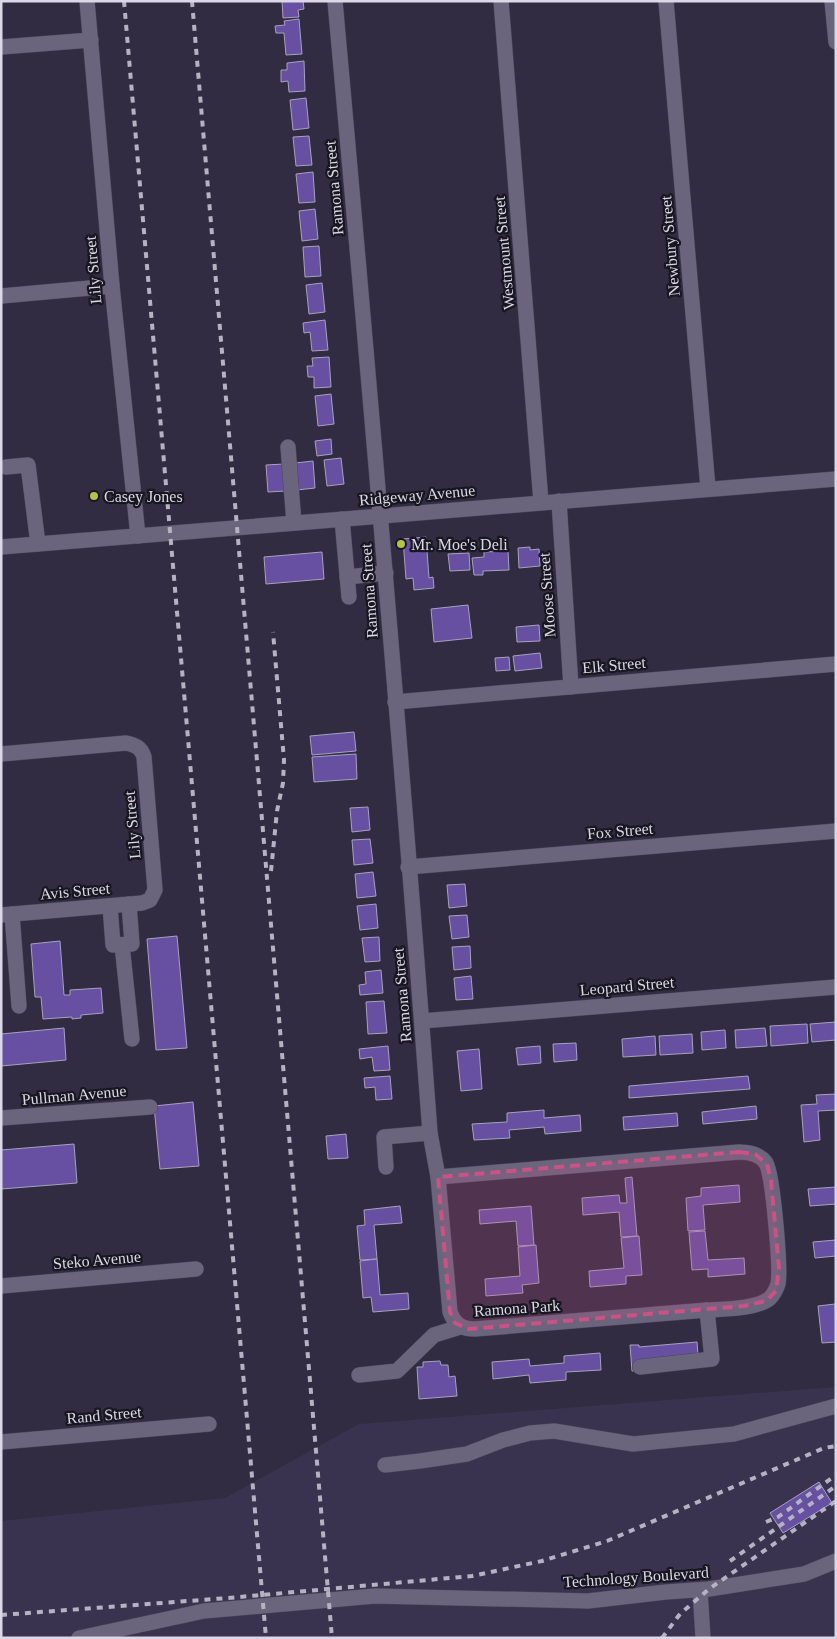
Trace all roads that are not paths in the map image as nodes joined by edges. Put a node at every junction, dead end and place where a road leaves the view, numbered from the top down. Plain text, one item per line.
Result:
1 (87, 1) edge
2 (335, 1) edge
3 (501, 1) edge
4 (666, 1) edge
5 (832, 1) edge
6 (835, 34) edge
7 (91, 40) junction
8 (836, 42) edge
9 (1, 48) edge
10 (112, 286) junction
11 (1, 296) edge
12 (288, 447) dead end
13 (6, 468) dead end
14 (836, 479) edge
15 (708, 488) junction
16 (559, 501) junction
17 (541, 502) junction
18 (382, 516) junction
19 (342, 519) junction
20 (294, 523) junction
21 (138, 536) junction
22 (38, 544) junction
23 (1, 547) edge
24 (386, 573) junction
25 (347, 576) junction
26 (349, 597) dead end
27 (836, 664) edge
28 (571, 687) junction
29 (395, 702) junction
30 (1, 754) edge
31 (836, 830) edge
32 (408, 867) junction
33 (150, 900) joint
34 (129, 904) junction
35 (110, 906) junction
36 (7, 914) edge
37 (122, 945) junction
38 (836, 987) edge
39 (19, 1006) dead end
40 (422, 1021) junction
41 (132, 1039) dead end
42 (150, 1107) dead end
43 (1, 1118) edge
44 (430, 1133) junction
45 (386, 1166) dead end
46 (438, 1177) junction
47 (196, 1269) dead end
48 (1, 1286) edge
49 (707, 1310) junction
50 (460, 1327) junction
51 (640, 1367) dead end
52 (359, 1375) dead end
53 (836, 1406) edge
54 (209, 1424) dead end
55 (1, 1442) edge
56 (385, 1464) dead end
57 (836, 1561) edge
58 (700, 1590) junction
59 (79, 1638) edge
60 (703, 1638) edge

1 - 7 street, Lily Street
2 - 18 street, Ramona Street
3 - 17 street, Westmount Street
4 - 15 street, Newbury Street
5 - 6 street
6 - 8 street
7 - 9 street
7 - 10 street, Lily Street
10 - 11 street
10 - 21 street, Lily Street
12 - 20 street
13 - 22 street
14 - 15 street, Ridgeway Avenue
15 - 16 street, Ridgeway Avenue
16 - 17 street, Ridgeway Avenue
16 - 28 street, Moose Street
17 - 18 street, Ridgeway Avenue
18 - 19 street, Ridgeway Avenue
18 - 24 street, Ramona Street
19 - 20 street, Ridgeway Avenue
19 - 25 street
20 - 21 street, Ridgeway Avenue
21 - 22 street, Ridgeway Avenue
22 - 23 street, Ridgeway Avenue
24 - 25 street
24 - 29 street, Ramona Street
25 - 26 street
27 - 28 street, Elk Street
28 - 29 street, Elk Street
29 - 32 street, Ramona Street
30 - 33 street, Lily Street
31 - 32 street, Fox Street
32 - 40 street, Ramona Street
33 - 34 street, Avis Street
34 - 35 street, Avis Street
34 - 37 street
35 - 36 street, Avis Street
35 - 37 street
36 - 39 street
37 - 41 street
38 - 40 street, Leopard Street
40 - 44 street, Ramona Street
42 - 43 street, Pullman Avenue
44 - 45 street
44 - 46 street, Ramona Street
46 - 49 street, Ramona Park
46 - 50 street, Ramona Park
47 - 48 street, Steko Avenue
49 - 50 street, Ramona Park
49 - 51 street
50 - 52 street
53 - 56 street
54 - 55 street, Rand Street
57 - 58 street, Technology Boulevard
58 - 59 street, Technology Boulevard
58 - 60 street

